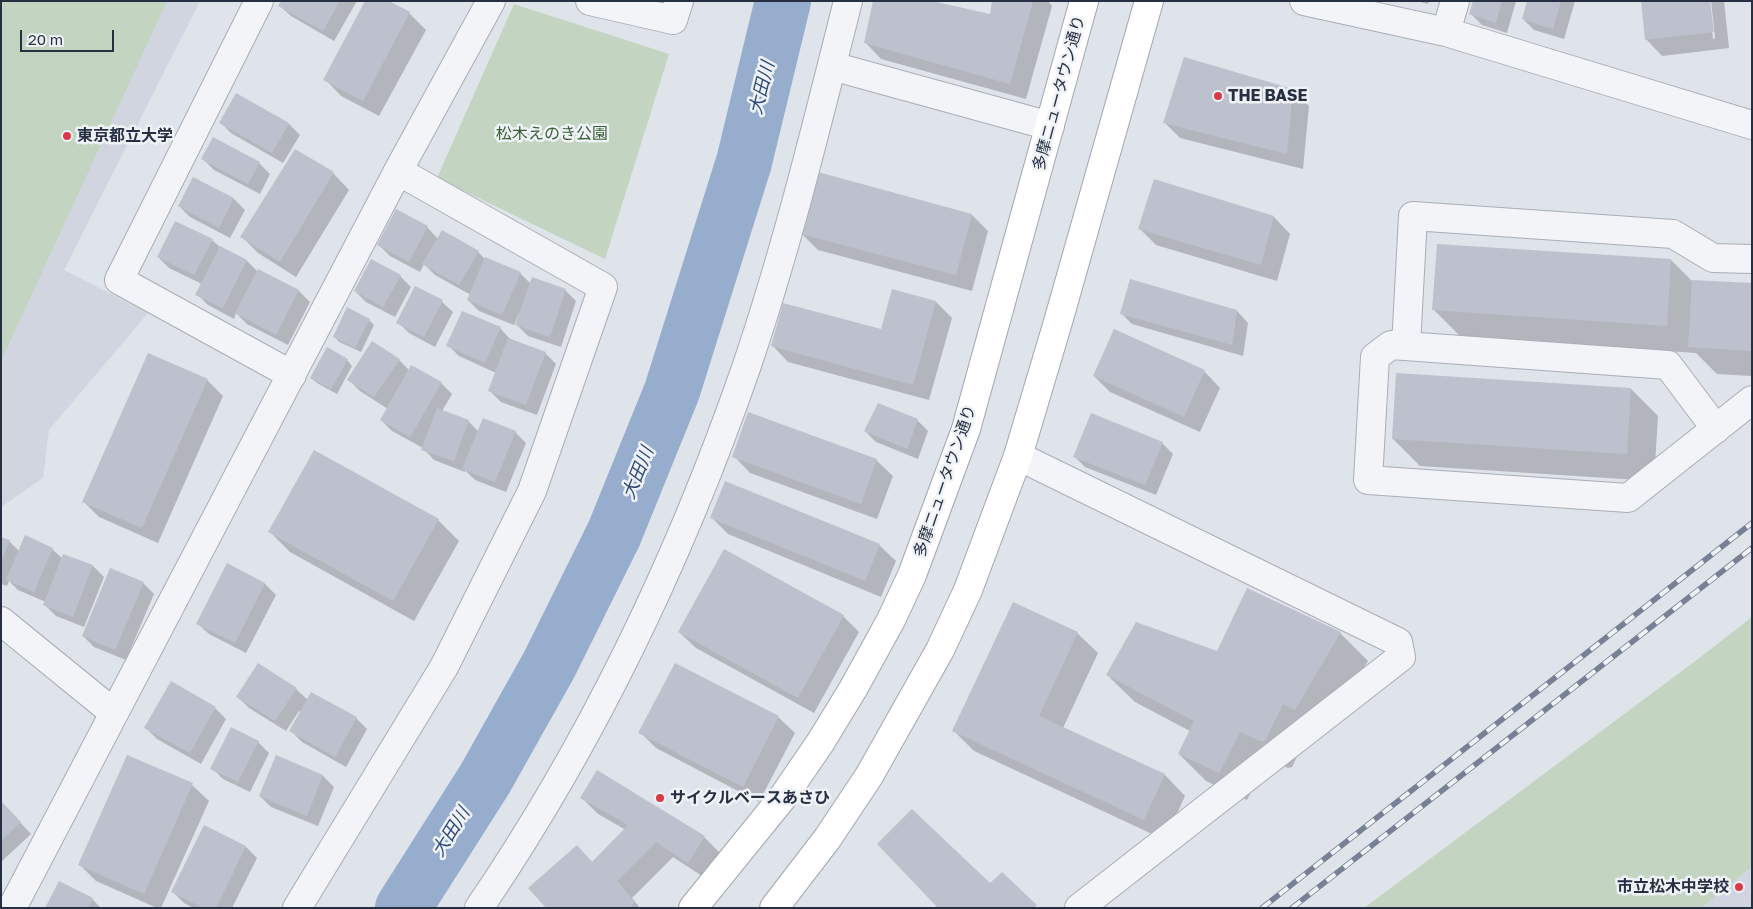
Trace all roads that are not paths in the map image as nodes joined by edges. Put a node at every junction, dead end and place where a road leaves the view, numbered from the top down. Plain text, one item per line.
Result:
1 (260, 1) edge
2 (491, 1) edge
3 (590, 1) edge
4 (679, 1) edge
5 (848, 1) edge
6 (1084, 1) edge
7 (1149, 1) edge
8 (1304, 1) edge
9 (1455, 1) edge
10 (1446, 32) junction
11 (832, 66) junction
12 (1752, 125) edge
13 (1050, 126) junction
14 (398, 172) junction
15 (1752, 259) edge
16 (1406, 346) junction
17 (292, 375) junction
18 (1752, 400) edge
19 (1716, 429) junction
20 (1018, 456) junction
21 (1, 621) edge
22 (114, 713) junction
23 (12, 908) edge
24 (297, 908) edge
25 (480, 908) edge
26 (693, 908) edge
27 (774, 908) edge
28 (1079, 908) edge

1 - 17 street
2 - 14 street
3 - 4 street
5 - 11 street
6 - 13 main road, 多摩ニュータウン通り
7 - 20 main road
8 - 10 street
9 - 10 street
10 - 12 street
11 - 13 street
11 - 25 street
13 - 26 main road, 多摩ニュータウン通り
14 - 17 street
14 - 24 street
15 - 16 street
16 - 19 street
16 - 19 street
17 - 22 street
18 - 19 street
20 - 27 main road
20 - 28 street
21 - 22 street
22 - 23 street

